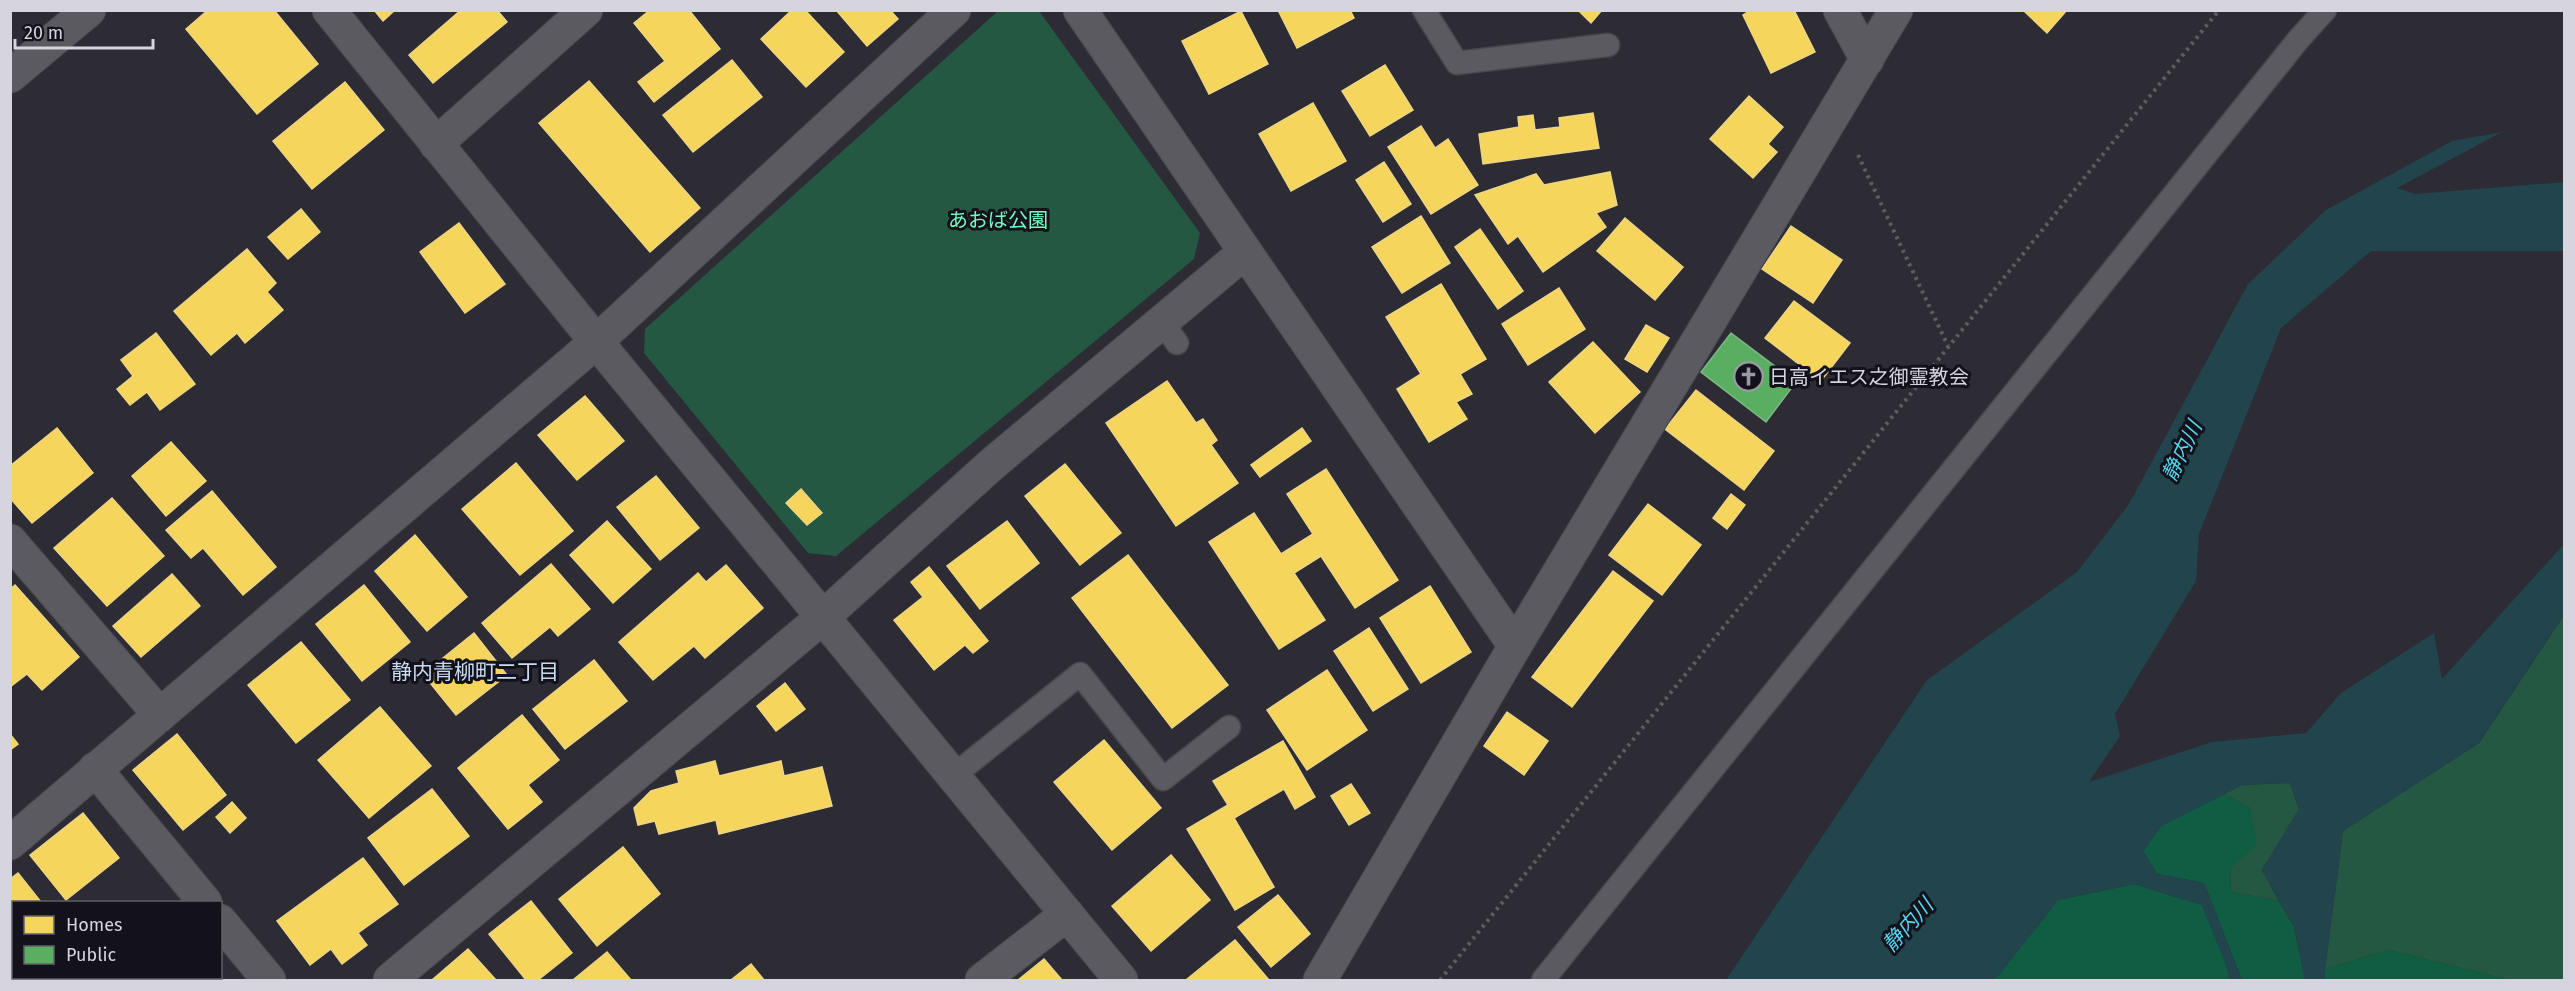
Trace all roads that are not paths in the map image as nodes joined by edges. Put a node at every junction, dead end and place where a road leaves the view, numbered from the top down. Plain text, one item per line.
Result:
1 (88, 10) edge
2 (329, 10) edge
3 (586, 10) edge
4 (954, 10) edge
5 (1080, 10) edge
6 (1424, 10) edge
7 (1840, 10) edge
8 (1896, 10) edge
9 (2325, 10) edge
10 (1608, 45) dead end
11 (1867, 60) junction
12 (10, 76) edge
13 (436, 144) junction
14 (1245, 252) junction
15 (596, 342) junction
16 (10, 541) edge
17 (823, 616) junction
18 (1515, 646) junction
19 (160, 715) junction
20 (1229, 727) dead end
21 (95, 769) junction
22 (953, 776) junction
23 (10, 843) edge
24 (203, 901) edge
25 (1066, 914) junction
26 (222, 923) edge
27 (269, 981) edge
28 (390, 981) edge
29 (982, 981) edge
30 (1120, 981) edge
31 (1320, 981) edge
32 (1543, 981) edge

1 - 12 street
2 - 13 street
3 - 13 street
4 - 15 street
5 - 14 street
6 - 10 lane
7 - 11 street
8 - 11 street
9 - 32 lane
11 - 18 street
13 - 15 street
14 - 17 street
14 - 18 street
15 - 17 street
15 - 19 street
16 - 19 street
17 - 22 street
17 - 28 street
18 - 31 street
19 - 21 street
20 - 22 lane
21 - 23 street
21 - 24 street
22 - 25 street
25 - 29 street
25 - 30 street
26 - 27 street

